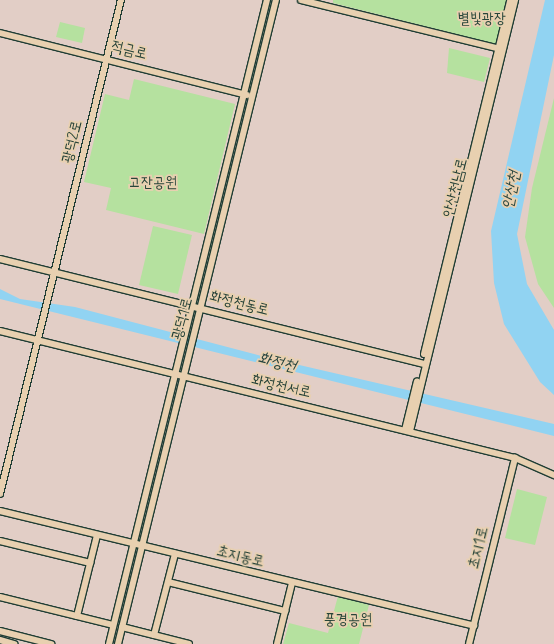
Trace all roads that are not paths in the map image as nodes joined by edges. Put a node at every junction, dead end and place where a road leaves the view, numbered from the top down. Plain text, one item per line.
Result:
1 (121, 0) edge
2 (267, 0) edge
3 (276, 0) edge
4 (301, 0) edge
5 (332, 0) edge
6 (510, 0) edge
7 (515, 0) edge
8 (331, 7) junction
9 (0, 33) edge
10 (501, 49) junction
11 (107, 59) junction
12 (244, 95) junction
13 (252, 96) junction
14 (0, 259) edge
15 (54, 272) junction
16 (192, 306) junction
17 (200, 308) junction
18 (0, 331) edge
19 (38, 340) junction
20 (423, 363) junction
21 (175, 374) junction
22 (183, 376) junction
23 (408, 430) junction
24 (515, 458) junction
25 (554, 475) edge
26 (0, 494) edge
27 (0, 511) edge
28 (97, 535) junction
29 (0, 541) edge
30 (133, 544) junction
31 (142, 546) junction
32 (175, 554) junction
33 (90, 563) junction
34 (168, 582) junction
35 (292, 583) junction
36 (0, 597) edge
37 (285, 611) junction
38 (77, 616) junction
39 (114, 625) junction
40 (474, 626) junction
41 (122, 627) junction
42 (0, 631) edge
43 (154, 635) junction
44 (0, 640) edge
45 (14, 644) edge
46 (51, 644) edge
47 (109, 644) edge
48 (118, 644) edge
49 (189, 644) edge
50 (277, 644) edge
51 (469, 644) edge

1 - 11 street, 광덕2로
2 - 12 street, 광덕1로
3 - 13 street, 광덕1로
4 - 8 street
5 - 8 street
6 - 10 street, 안산천남로
7 - 10 street, 안산천남로
8 - 10 street
9 - 11 street, 적금로
10 - 20 street, 안산천남로
11 - 12 street, 적금로
11 - 15 street, 광덕2로
12 - 13 street, 적금로
12 - 16 street, 광덕1로
13 - 17 street, 광덕1로
14 - 15 street, 화정천동로
15 - 16 street, 화정천동로
15 - 19 street, 광덕2로
16 - 17 street, 화정천동로
16 - 21 street, 광덕1로
17 - 20 street, 화정천동로
17 - 22 street, 광덕1로
18 - 19 street, 화정천서로
19 - 21 street, 화정천서로
19 - 26 street
20 - 23 street, 안산천남로
21 - 22 street, 화정천서로
21 - 30 street, 광덕1로
22 - 23 street, 화정천서로
22 - 31 street, 광덕1로
23 - 24 street, 화정천서로
24 - 25 street, 화정천서로
24 - 40 street, 초지1로
27 - 28 street, 초지동로
28 - 30 street, 초지동로
28 - 33 street
29 - 33 street
30 - 31 street, 초지동로
30 - 39 street, 광덕1로
31 - 32 street, 초지동로
31 - 41 street, 광덕1로
32 - 34 street
32 - 35 street, 초지동로
33 - 38 street
34 - 37 street
34 - 43 street
35 - 37 street
35 - 40 street, 초지동로
36 - 38 street
37 - 50 street
38 - 39 street
39 - 47 street, 광덕1로
40 - 51 street, 초지1로
41 - 43 street
41 - 48 street, 광덕1로
42 - 46 street
43 - 49 street
44 - 45 street

